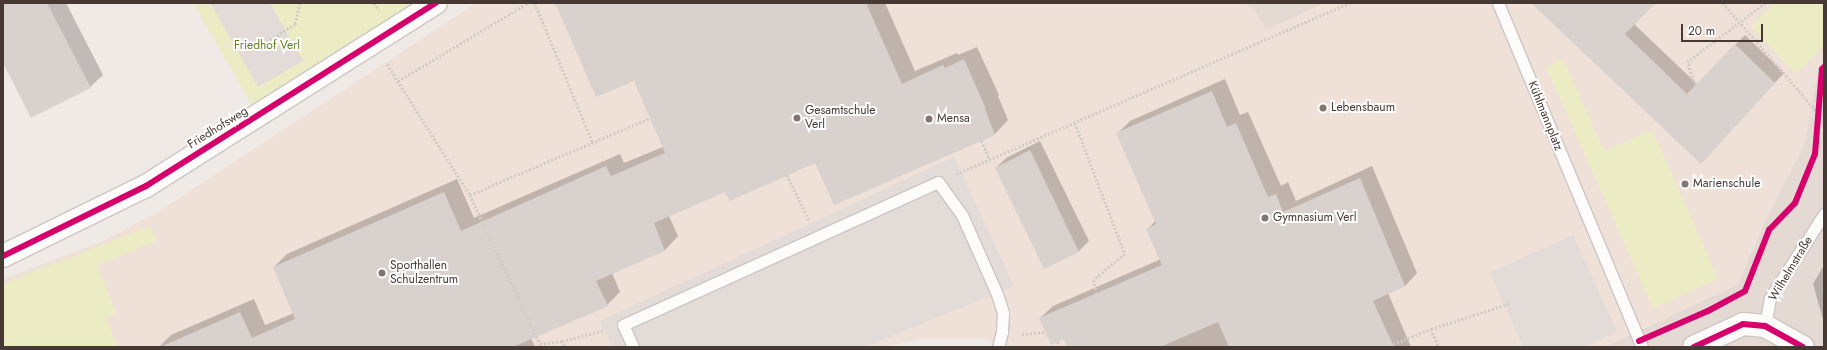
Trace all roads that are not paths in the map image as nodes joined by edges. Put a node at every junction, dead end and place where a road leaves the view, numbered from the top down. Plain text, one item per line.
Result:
1 (436, 3) edge
2 (1498, 3) edge
3 (1824, 214) edge
4 (3, 256) edge
5 (1765, 326) junction
6 (633, 347) edge
7 (998, 347) edge
8 (1642, 347) edge
9 (1694, 347) edge
10 (1803, 347) edge

1 - 4 street, Friedhofsweg
2 - 8 lane, Kühlmannplatz
3 - 5 lane, Wilhelmstraße
5 - 9 street
5 - 10 street
6 - 7 lane

